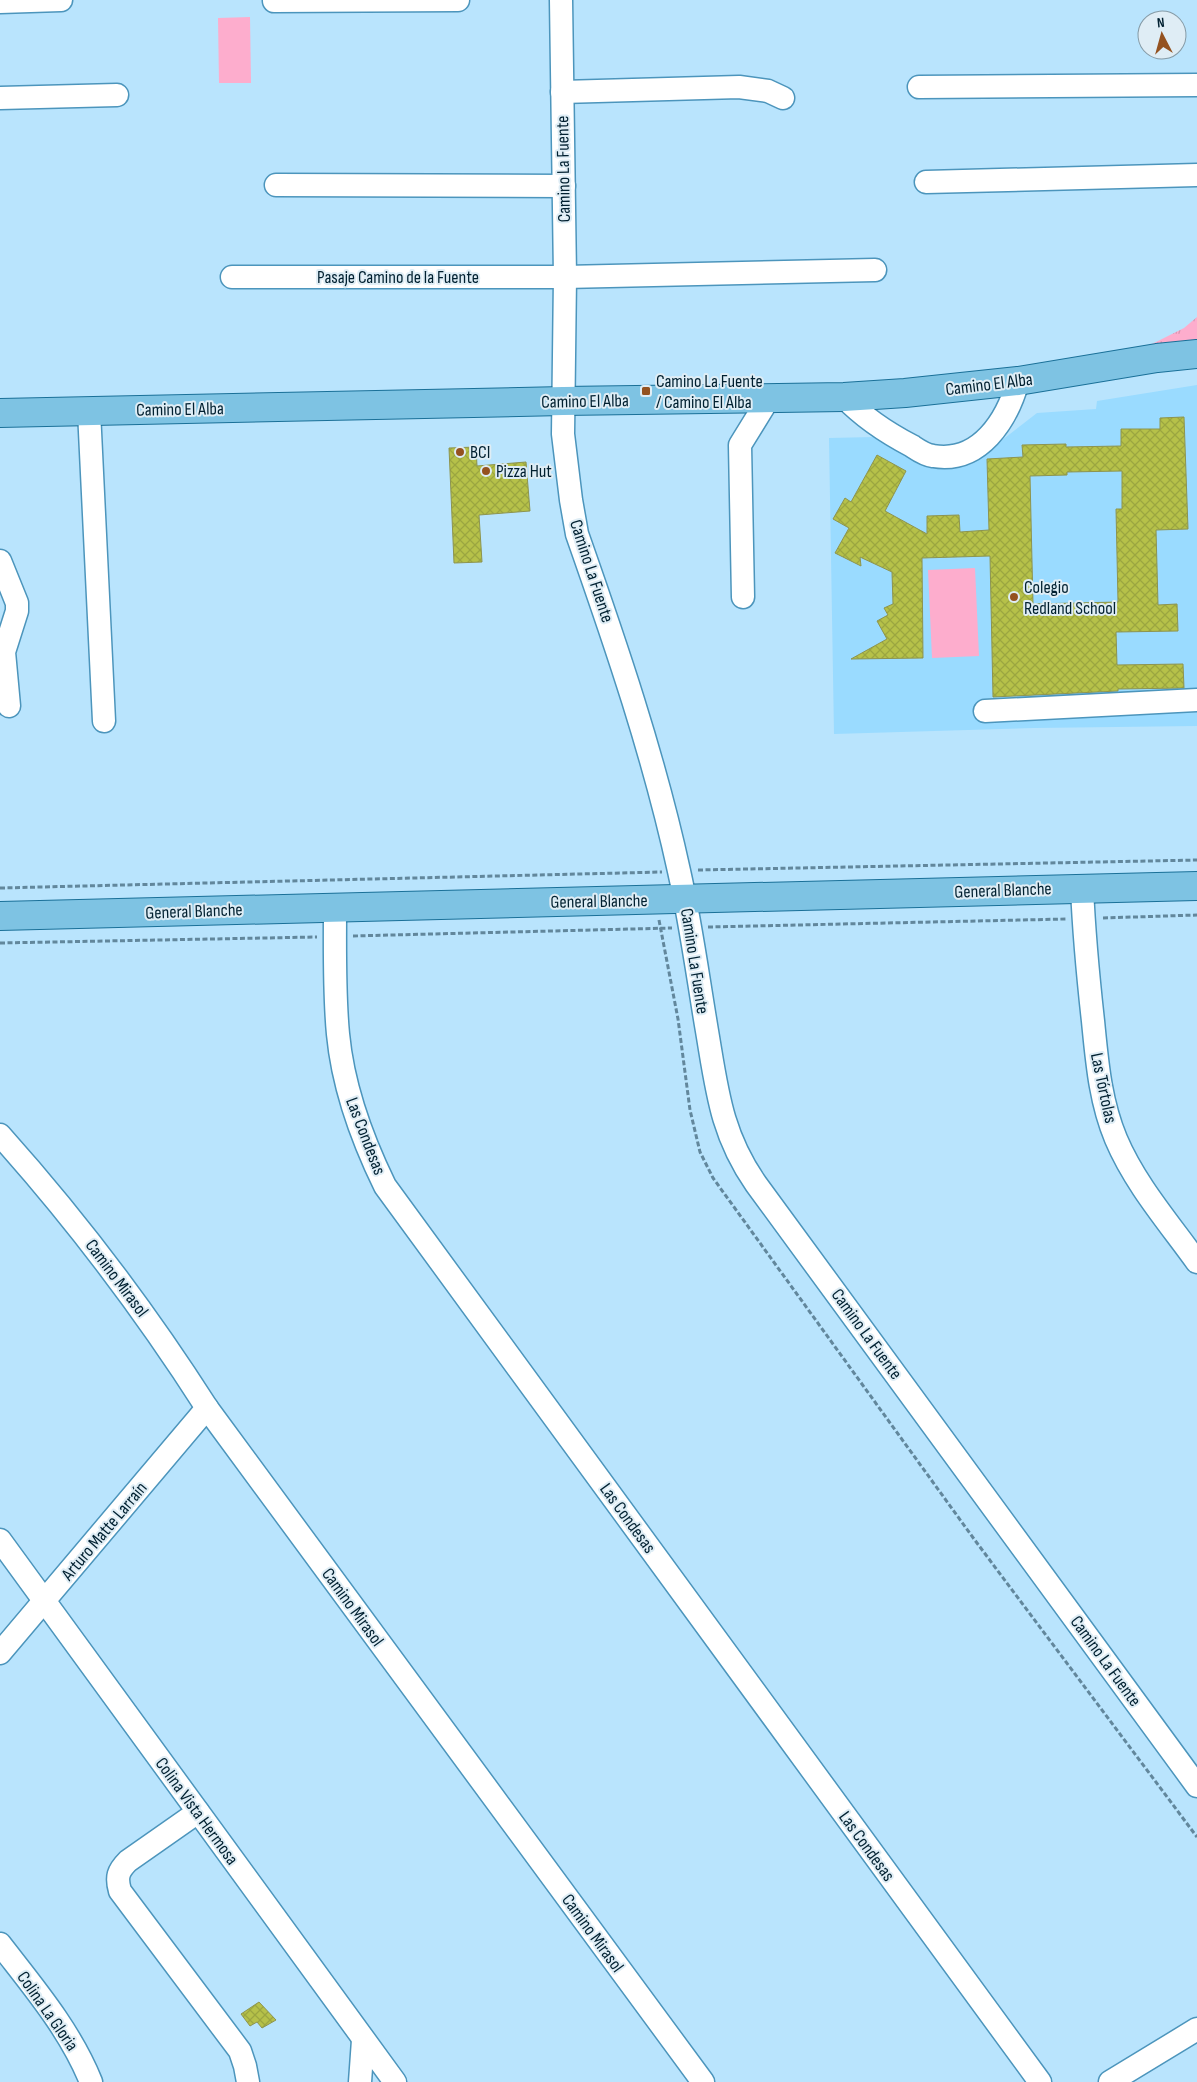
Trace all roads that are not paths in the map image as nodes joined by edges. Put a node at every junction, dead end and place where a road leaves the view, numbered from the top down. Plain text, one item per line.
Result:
1 (61, 0) edge
2 (458, 0) edge
3 (561, 0) edge
4 (274, 1) edge
5 (0, 2) edge
6 (1197, 85) edge
7 (919, 87) dead end
8 (562, 92) junction
9 (117, 95) dead end
10 (0, 98) edge
11 (783, 98) dead end
12 (1197, 175) edge
13 (926, 182) dead end
14 (276, 185) dead end
15 (564, 186) junction
16 (875, 270) dead end
17 (232, 277) dead end
18 (565, 277) junction
19 (1197, 354) edge
20 (1018, 381) junction
21 (844, 397) junction
22 (769, 398) junction
23 (563, 401) junction
24 (89, 411) junction
25 (0, 413) edge
26 (0, 561) edge
27 (743, 597) dead end
28 (1197, 700) edge
29 (8, 706) dead end
30 (985, 711) dead end
31 (104, 721) dead end
32 (1197, 886) edge
33 (1082, 888) junction
34 (685, 899) junction
35 (335, 907) junction
36 (0, 916) edge
37 (0, 1135) edge
38 (1197, 1262) edge
39 (207, 1408) junction
40 (0, 1540) edge
41 (44, 1602) junction
42 (0, 1653) edge
43 (1197, 1786) edge
44 (198, 1812) junction
45 (0, 1944) edge
46 (1197, 2029) edge
47 (364, 2040) junction
48 (91, 2082) edge
49 (248, 2082) edge
50 (360, 2082) edge
51 (395, 2082) edge
52 (703, 2082) edge
53 (1040, 2082) edge
54 (1110, 2082) edge

1 - 5 street
2 - 4 street
3 - 8 street, Camino La Fuente
6 - 7 street
8 - 11 street
8 - 15 street, Camino La Fuente
9 - 10 street
12 - 13 street
14 - 15 street
15 - 18 street, Camino La Fuente
16 - 18 street, Pasaje Camino de la Fuente
17 - 18 street, Pasaje Camino de la Fuente
18 - 23 street, Camino La Fuente
19 - 20 main road, Camino El Alba
20 - 21 main road, Camino El Alba
20 - 21 street
21 - 22 main road, Camino El Alba
22 - 23 main road, Camino El Alba
22 - 27 street
23 - 24 main road, Camino El Alba
23 - 34 street, Camino La Fuente
24 - 25 main road, Camino El Alba
24 - 31 street
26 - 29 street
28 - 30 street
32 - 33 main road, General Blanche
33 - 34 main road, General Blanche
33 - 38 street, Las Tórtolas
34 - 35 main road, General Blanche
34 - 43 street, Camino La Fuente
35 - 36 main road, General Blanche
35 - 53 street, Las Condesas
37 - 39 street, Camino Mirasol
39 - 41 street, Arturo Matte Larraín
39 - 52 street, Camino Mirasol
40 - 41 street, Colina Vista Hermosa
41 - 42 street, Arturo Matte Larraín
41 - 44 street, Colina Vista Hermosa
44 - 47 street, Colina Vista Hermosa
44 - 49 street
45 - 48 street, Colina La Gloria
46 - 54 street
47 - 50 street
47 - 51 street, Colina Vista Hermosa

